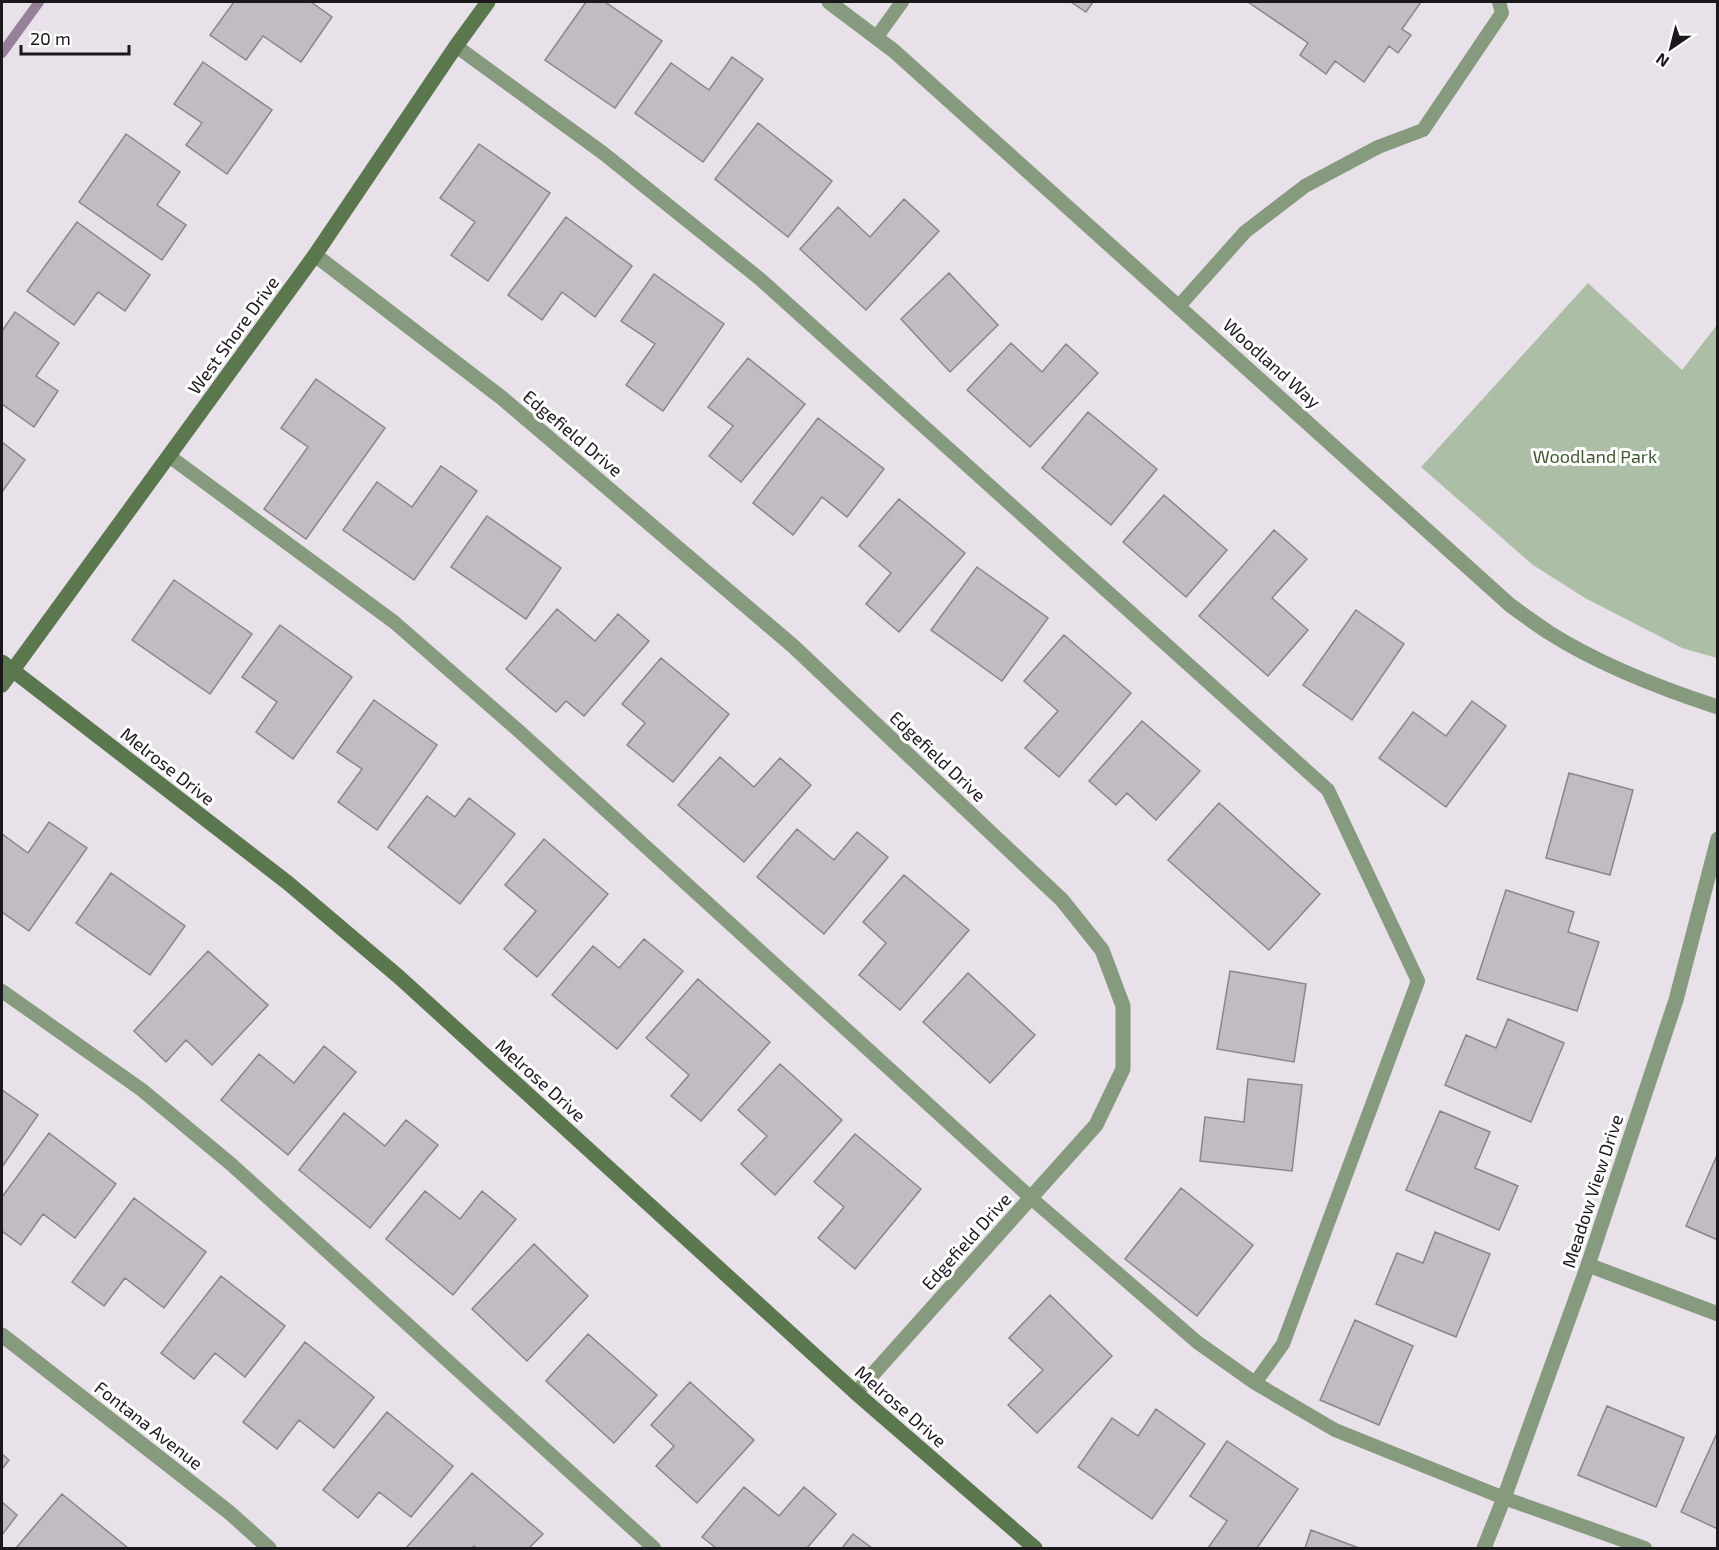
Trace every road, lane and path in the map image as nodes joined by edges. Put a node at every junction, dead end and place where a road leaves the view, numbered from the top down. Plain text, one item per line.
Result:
1 (488, 2) edge
2 (829, 2) edge
3 (902, 2) edge
4 (1499, 2) edge
5 (876, 38) junction
6 (456, 46) junction
7 (315, 255) junction
8 (1179, 306) junction
9 (169, 456) junction
10 (7, 666) edge
11 (2, 685) edge
12 (1718, 707) edge
13 (1718, 839) edge
14 (2, 991) edge
15 (1031, 1198) junction
16 (1588, 1265) junction
17 (1718, 1314) edge
18 (2, 1335) edge
19 (1256, 1383) junction
20 (856, 1393) junction
21 (1504, 1498) junction
22 (269, 1548) edge
23 (654, 1548) edge
24 (1035, 1548) edge
25 (1484, 1548) edge
26 (1645, 1548) edge

1 - 6 street, West Shore Drive
2 - 5 street, Woodland Way
3 - 5 lane
4 - 8 lane
5 - 8 street, Woodland Way
6 - 7 street, West Shore Drive
6 - 19 lane
7 - 9 street, West Shore Drive
7 - 15 street, Edgefield Drive
8 - 12 street, Woodland Way
9 - 10 street, West Shore Drive
9 - 15 lane
10 - 11 street, West Shore Drive
10 - 20 street, Melrose Drive
13 - 16 street, Meadow View Drive
14 - 23 lane
15 - 19 lane
15 - 20 street, Edgefield Drive
16 - 17 street
16 - 21 street, Meadow View Drive
18 - 22 street, Fontana Avenue
19 - 21 lane
20 - 24 street, Melrose Drive
21 - 25 street, Meadow View Drive
21 - 26 lane

